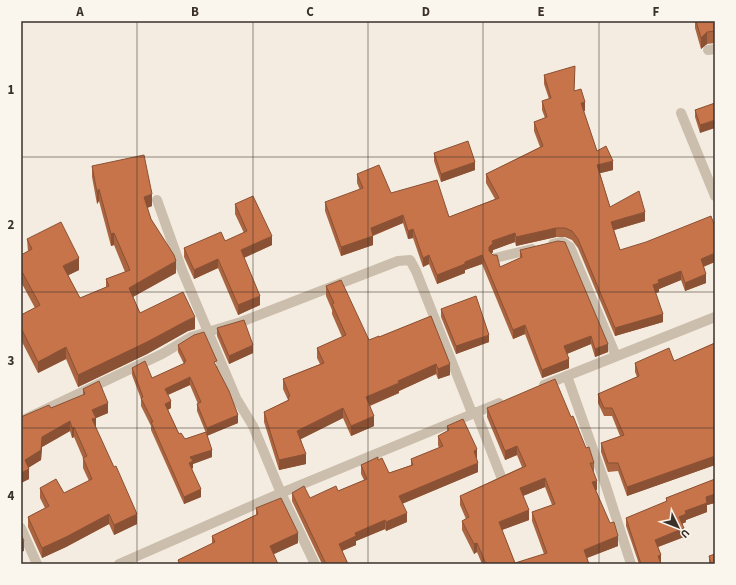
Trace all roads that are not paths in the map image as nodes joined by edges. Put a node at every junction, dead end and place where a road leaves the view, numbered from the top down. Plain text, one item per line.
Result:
1 (681, 113) dead end
2 (715, 196) edge
3 (157, 200) dead end
4 (495, 258) edge
5 (715, 317) edge
6 (208, 332) junction
7 (616, 356) junction
8 (567, 376) junction
9 (532, 390) edge
10 (511, 398) edge
11 (474, 413) junction
12 (21, 421) edge
13 (502, 479) edge
14 (281, 493) junction
15 (21, 528) edge
16 (37, 564) edge
17 (119, 564) edge
18 (315, 564) edge
19 (631, 564) edge

1 - 2 street
3 - 6 street
4 - 7 street
5 - 7 street
6 - 11 street
6 - 12 street
6 - 14 street
7 - 8 street
8 - 9 street
8 - 19 street
10 - 11 street
11 - 13 street
11 - 14 street
14 - 17 street
14 - 18 street
15 - 16 street

